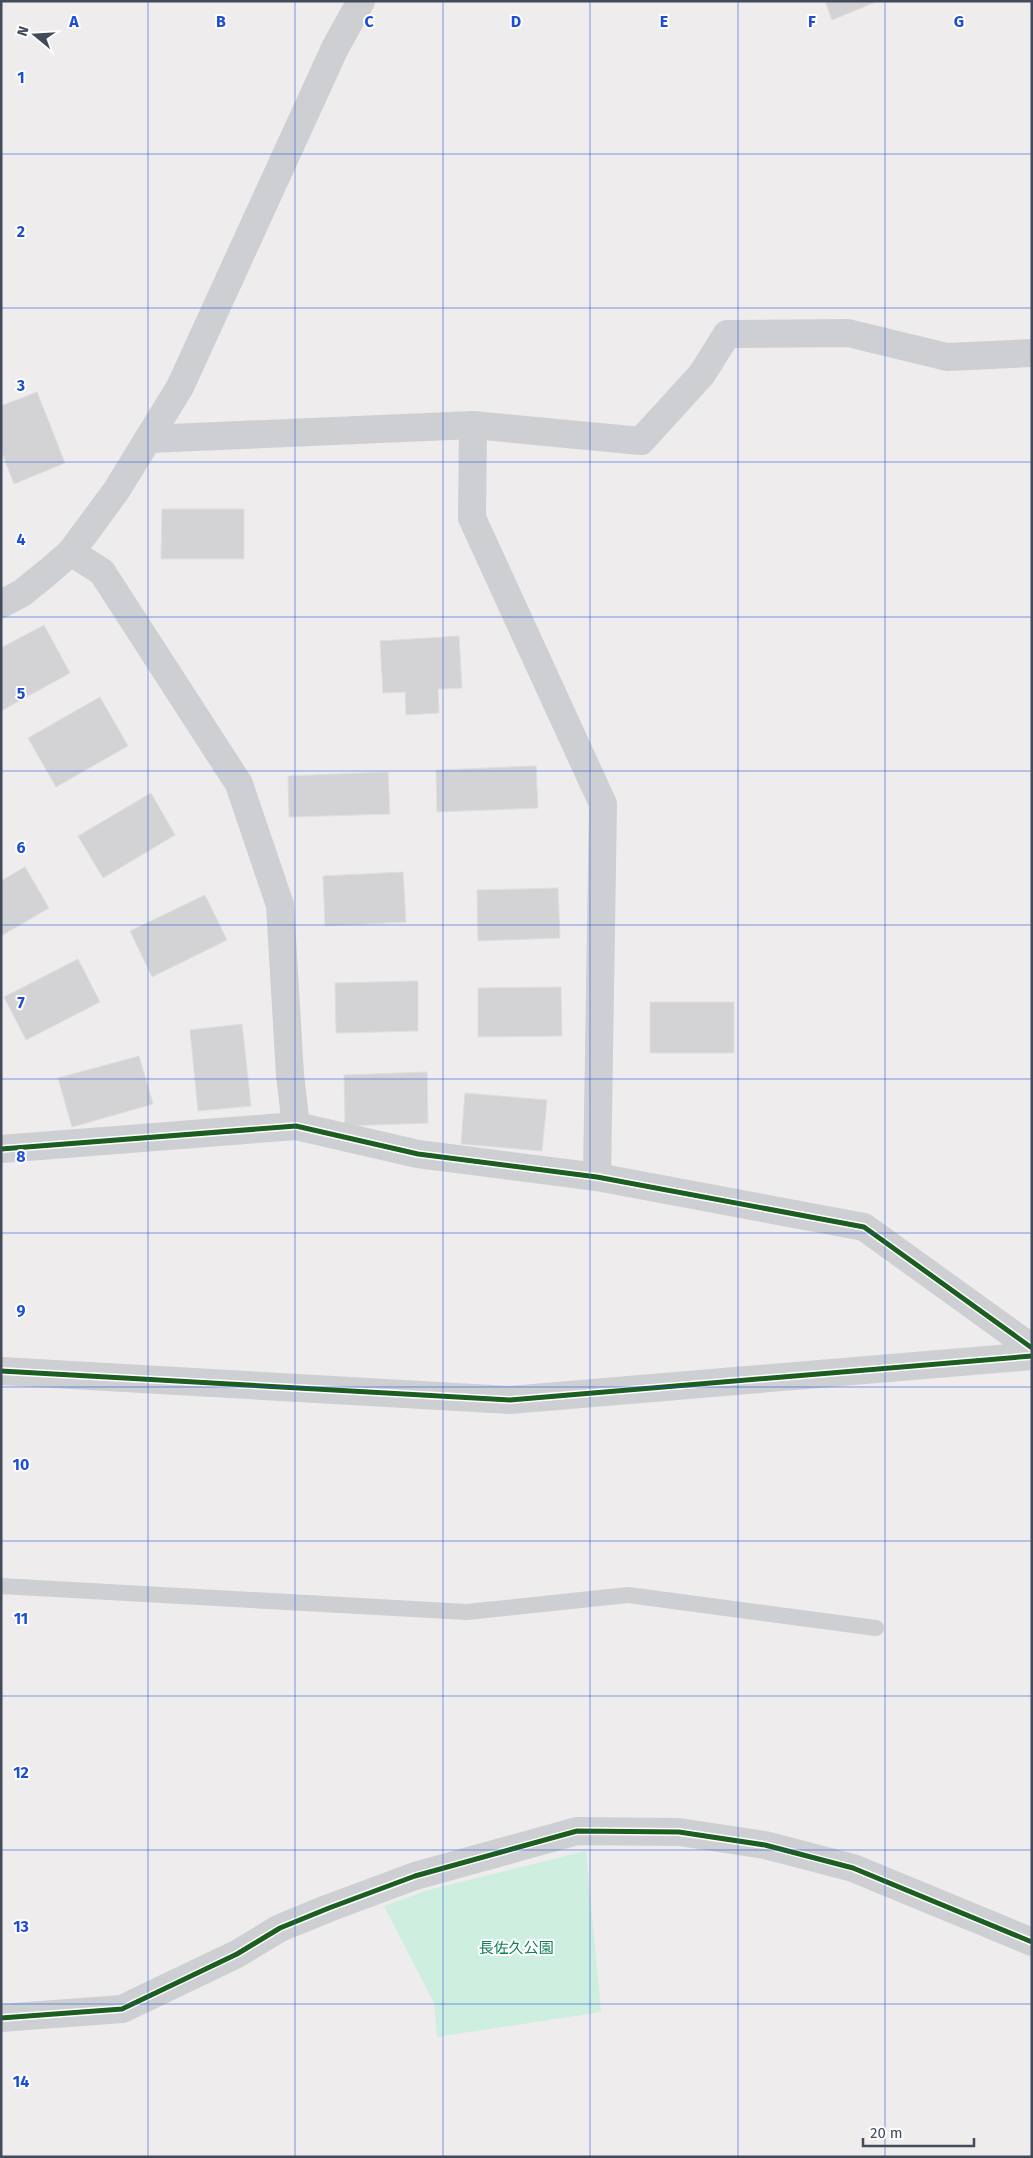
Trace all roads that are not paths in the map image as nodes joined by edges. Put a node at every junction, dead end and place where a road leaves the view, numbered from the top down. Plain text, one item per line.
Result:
1 (361, 1) edge
2 (1032, 353) edge
3 (473, 425) junction
4 (149, 439) junction
5 (71, 552) junction
6 (1, 604) edge
7 (296, 1126) junction
8 (1, 1148) edge
9 (597, 1177) junction
10 (1032, 1348) edge
11 (1032, 1356) edge
12 (1, 1371) edge
13 (1, 1586) edge
14 (876, 1628) dead end
15 (1032, 1942) edge
16 (1, 2018) edge

1 - 4 street
2 - 3 street
3 - 4 street
3 - 9 street
4 - 5 street
5 - 6 street
5 - 7 street
7 - 8 street
7 - 9 street
9 - 10 street
11 - 12 street
13 - 14 lane
15 - 16 street

